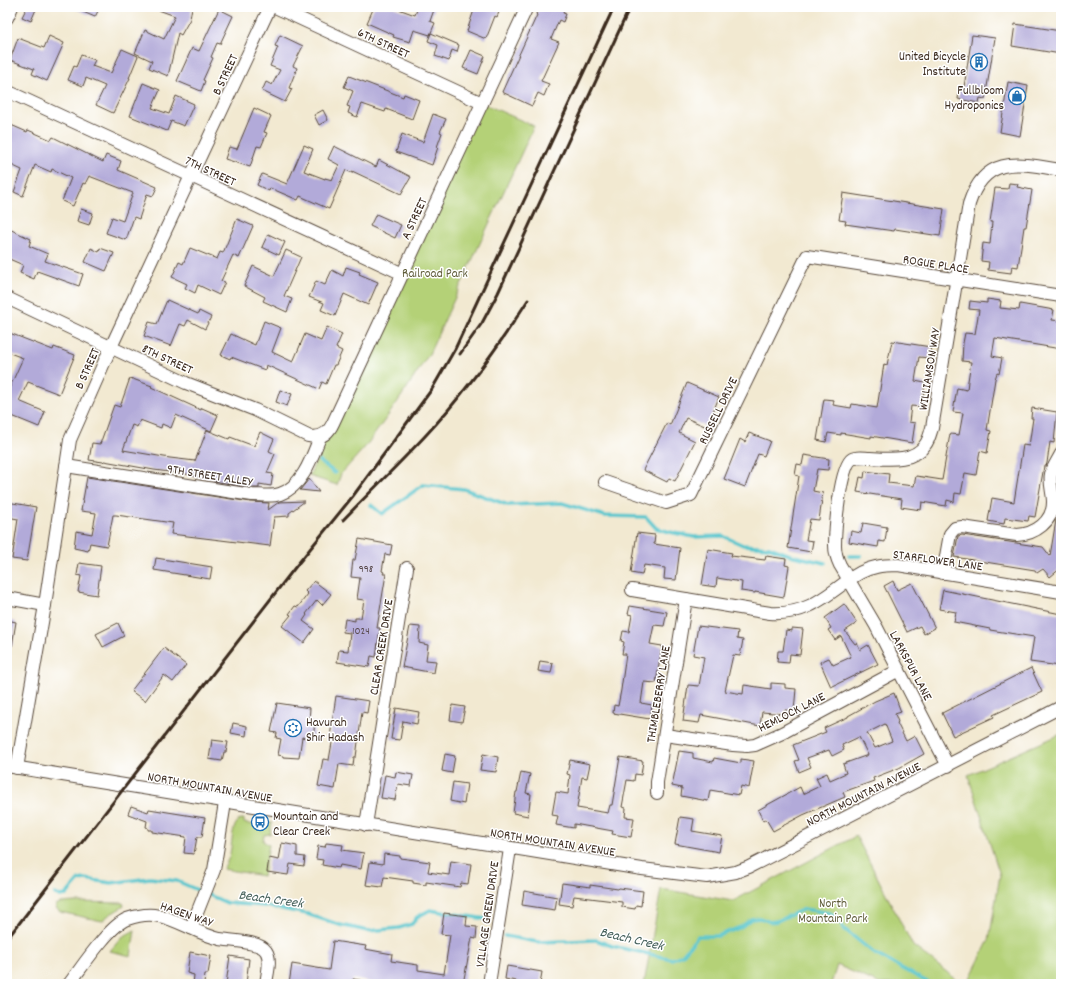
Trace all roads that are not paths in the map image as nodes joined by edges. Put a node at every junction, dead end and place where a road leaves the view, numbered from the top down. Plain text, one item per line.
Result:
1 (12, 7) edge
2 (270, 7) edge
3 (275, 7) edge
4 (527, 7) edge
5 (7, 18) edge
6 (7, 91) edge
7 (482, 103) junction
8 (1061, 170) edge
9 (192, 176) junction
10 (807, 256) joint
11 (403, 274) junction
12 (956, 281) junction
13 (1061, 296) edge
14 (7, 298) edge
15 (111, 347) junction
16 (320, 437) junction
17 (1061, 454) edge
18 (66, 466) junction
19 (606, 482) dead end
20 (408, 568) dead end
21 (943, 573) junction
22 (849, 580) junction
23 (632, 590) dead end
24 (1061, 592) edge
25 (7, 598) edge
26 (686, 599) junction
27 (45, 605) junction
28 (899, 670) junction
29 (1061, 707) edge
30 (665, 735) junction
31 (948, 766) junction
32 (12, 767) edge
33 (657, 793) dead end
34 (225, 803) junction
35 (366, 825) junction
36 (510, 849) junction
37 (191, 928) junction
38 (69, 984) edge
39 (266, 984) edge
40 (489, 984) edge

1 - 5 street
2 - 9 street, B STREET
3 - 7 street, 6TH STREET
4 - 7 street, A STREET
6 - 9 street, 7TH STREET
7 - 11 street, A STREET
8 - 12 street, WILLIAMSON WAY
9 - 11 street, 7TH STREET
9 - 15 street, B STREET
10 - 12 street, ROGUE PLACE
10 - 19 street, RUSSELL DRIVE
11 - 16 street, A STREET
12 - 13 street, ROGUE PLACE
12 - 22 street, WILLIAMSON WAY
14 - 15 street, 8TH STREET
15 - 16 street, 8TH STREET
15 - 18 street, B STREET
16 - 18 street, 9TH STREET ALLEY
17 - 21 street
18 - 27 street, B STREET
20 - 35 street, CLEAR CREEK DRIVE
21 - 22 street, STARFLOWER LANE
21 - 24 street, STARFLOWER LANE
22 - 26 street, STARFLOWER LANE
22 - 28 street, LARKSPUR LANE
23 - 26 street, STARFLOWER LANE
25 - 27 street
26 - 30 street, THIMBLEBERRY LANE
27 - 32 street, B STREET
28 - 30 street, HEMLOCK LANE
28 - 31 street, LARKSPUR LANE
29 - 31 street, NORTH MOUNTAIN AVENUE
30 - 33 street, THIMBLEBERRY LANE
31 - 36 street, NORTH MOUNTAIN AVENUE
32 - 34 street, NORTH MOUNTAIN AVENUE
34 - 35 street, NORTH MOUNTAIN AVENUE
34 - 37 street
35 - 36 street, NORTH MOUNTAIN AVENUE
36 - 40 street, VILLAGE GREEN DRIVE
37 - 38 street, HAGEN WAY
37 - 39 street, HAGEN WAY

